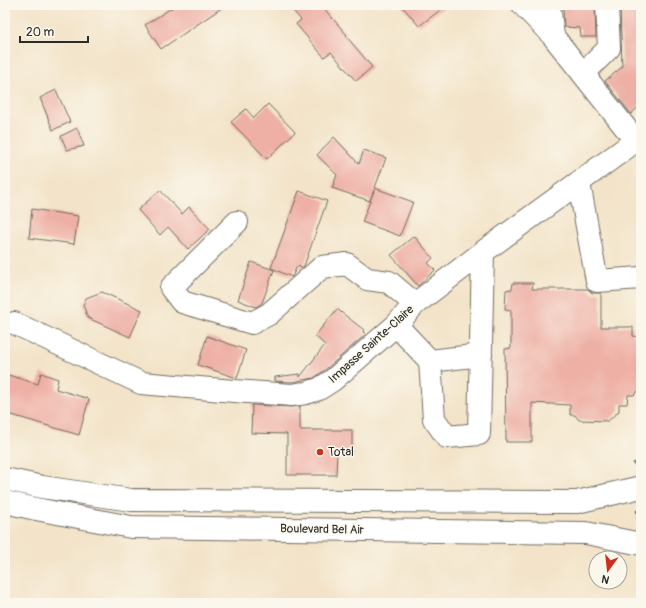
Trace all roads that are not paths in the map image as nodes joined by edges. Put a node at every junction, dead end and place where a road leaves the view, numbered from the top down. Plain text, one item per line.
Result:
1 (523, 5) edge
2 (549, 5) edge
3 (607, 5) edge
4 (553, 36) junction
5 (583, 74) junction
6 (639, 139) edge
7 (579, 183) junction
8 (237, 222) dead end
9 (482, 252) junction
10 (641, 278) edge
11 (415, 304) junction
12 (14, 322) dead end
13 (396, 325) junction
14 (481, 355) junction
15 (430, 361) junction
16 (5, 479) edge
17 (641, 488) edge
18 (5, 502) edge
19 (641, 544) edge

1 - 4 main road
2 - 4 main road
3 - 5 main road
4 - 5 main road
5 - 6 main road
6 - 7 main road, Impasse Sainte-Claire
7 - 9 main road, Impasse Sainte-Claire
7 - 10 main road
8 - 11 main road
9 - 11 main road, Impasse Sainte-Claire
9 - 14 main road
11 - 13 main road, Impasse Sainte-Claire
12 - 13 main road, Impasse Sainte-Claire
13 - 15 main road
14 - 15 main road
14 - 15 main road
16 - 17 main road
18 - 19 main road, Boulevard Bel Air

